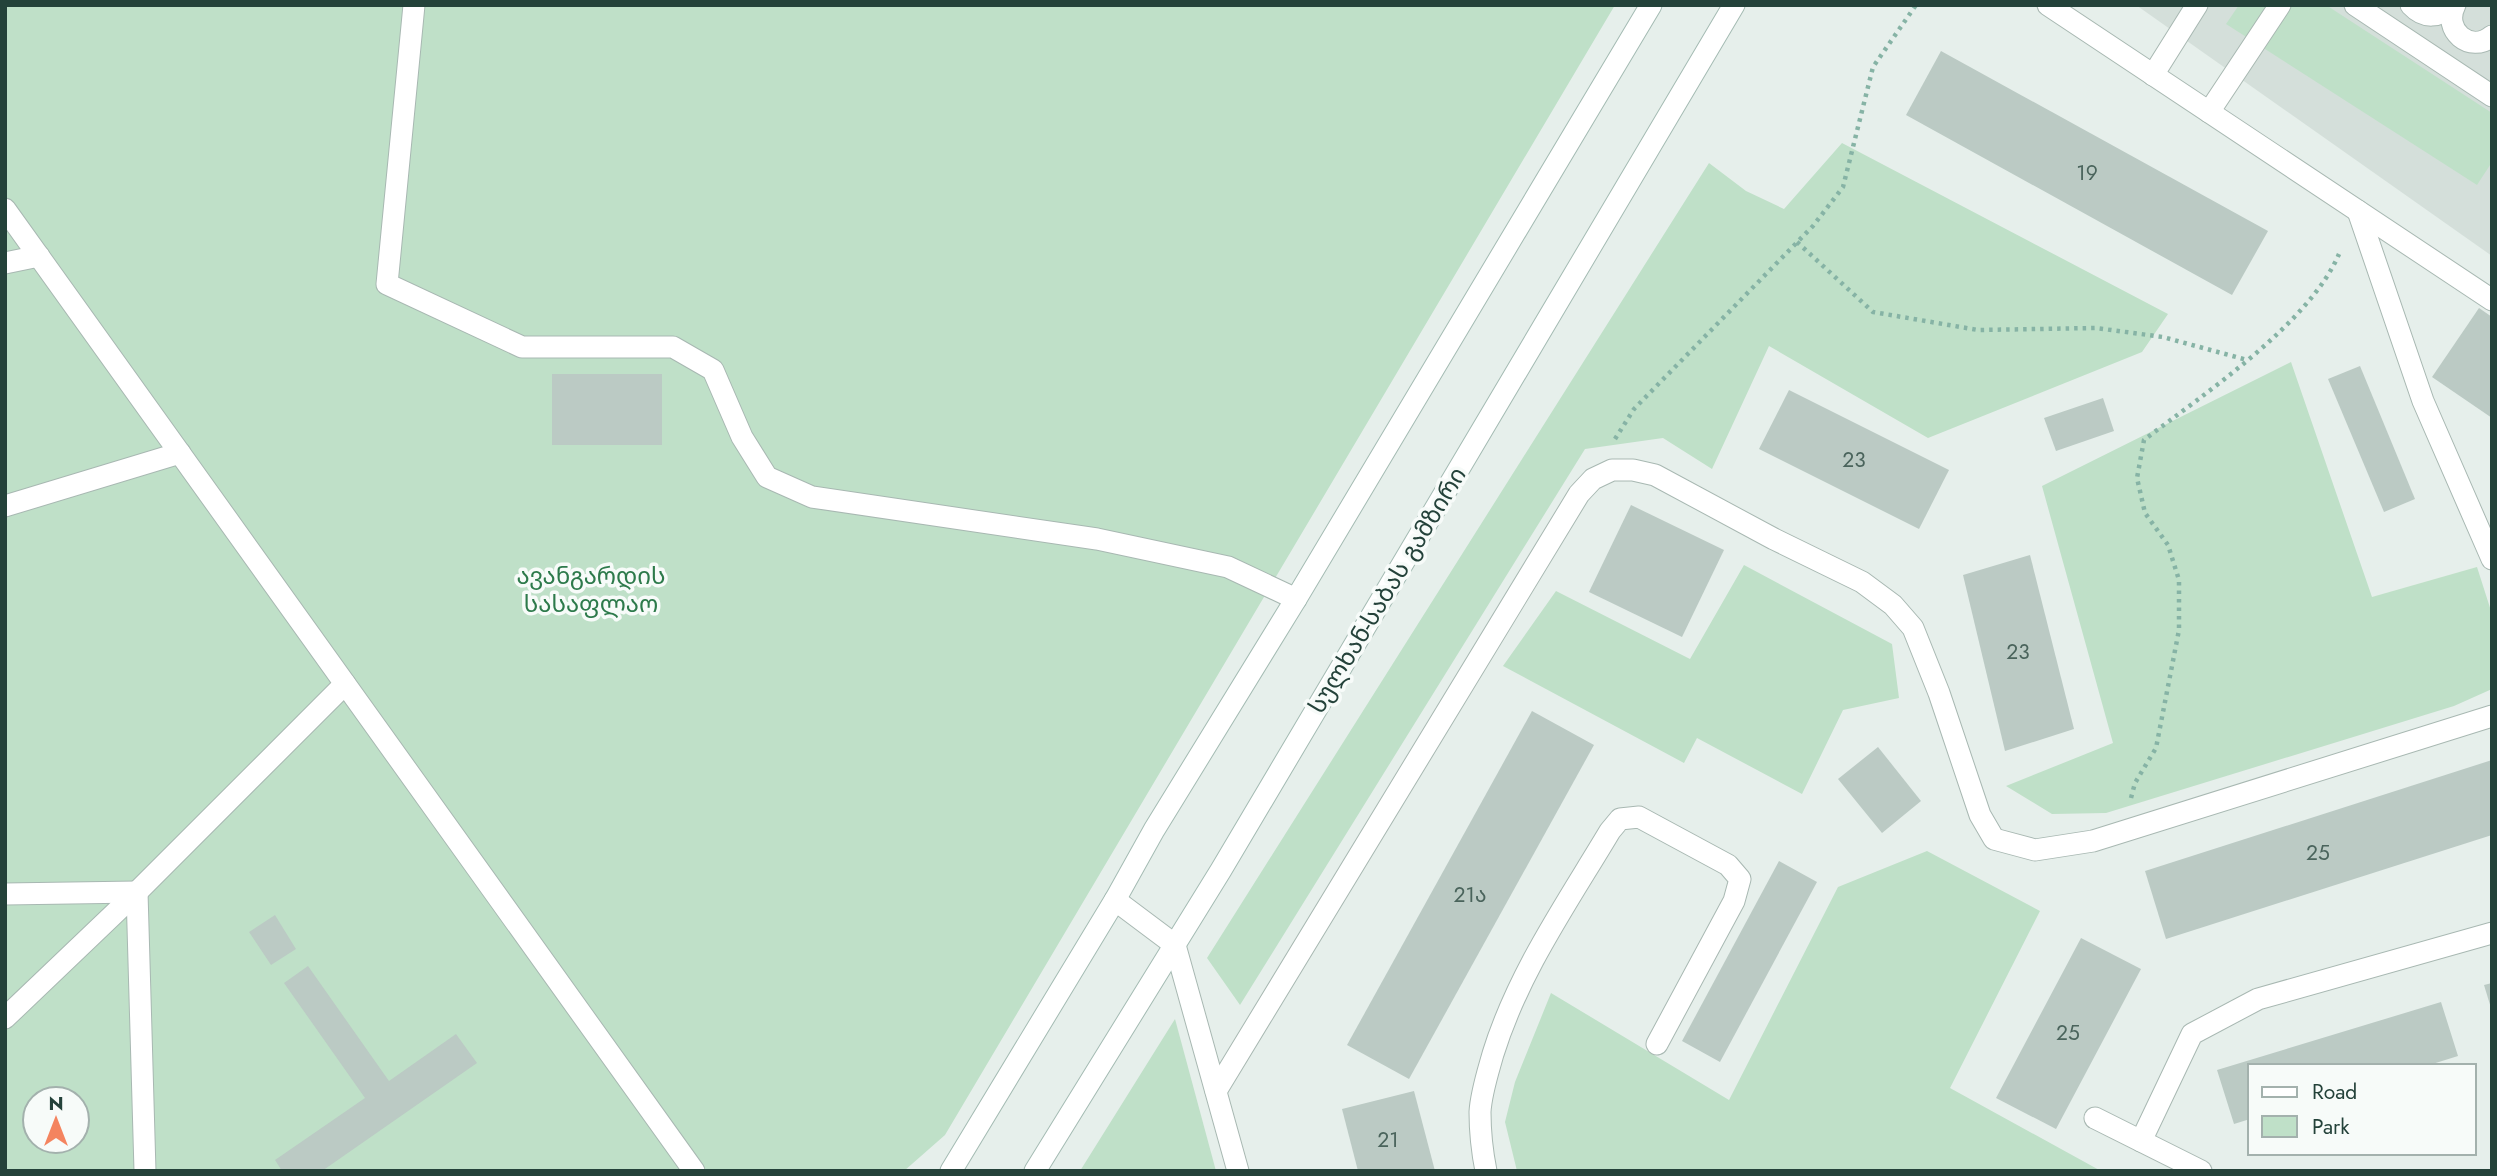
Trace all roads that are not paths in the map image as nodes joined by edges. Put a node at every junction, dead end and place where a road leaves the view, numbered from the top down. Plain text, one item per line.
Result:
1 (414, 5) edge
2 (1651, 5) edge
3 (1734, 5) edge
4 (2049, 5) edge
5 (2197, 5) edge
6 (2280, 5) edge
7 (2356, 5) edge
8 (2411, 5) edge
9 (2454, 5) edge
10 (2492, 36) edge
11 (2153, 75) junction
12 (2488, 94) edge
13 (2210, 112) junction
14 (5, 209) edge
15 (2358, 211) junction
16 (39, 256) junction
17 (5, 263) edge
18 (2492, 300) edge
19 (180, 453) junction
20 (5, 506) edge
21 (2492, 559) edge
22 (1296, 599) junction
23 (345, 684) junction
24 (2492, 716) edge
25 (136, 892) junction
26 (5, 894) edge
27 (1115, 900) junction
28 (2492, 933) edge
29 (1175, 944) junction
30 (5, 1018) edge
31 (1657, 1044) dead end
32 (1216, 1091) junction
33 (2095, 1118) dead end
34 (2141, 1141) junction
35 (145, 1171) edge
36 (694, 1171) edge
37 (951, 1171) edge
38 (1035, 1171) edge
39 (1238, 1171) edge
40 (1486, 1171) edge
41 (2202, 1171) edge

1 - 22 main road
2 - 22 main road
3 - 29 main road, სულხან-საბას გამზირი
4 - 11 main road
5 - 11 main road
6 - 13 main road
7 - 12 main road
8 - 9 main road
9 - 10 main road
11 - 13 main road
13 - 15 main road
14 - 16 main road
15 - 18 main road
15 - 21 main road
16 - 17 main road
16 - 19 main road
19 - 20 main road
19 - 23 main road
22 - 27 main road
23 - 25 main road
23 - 36 main road
24 - 32 main road
25 - 26 main road
25 - 30 main road
25 - 35 main road
27 - 29 main road
27 - 37 main road
28 - 34 main road
29 - 32 main road
29 - 38 main road, სულხან-საბას გამზირი
31 - 40 main road
32 - 39 main road
33 - 34 main road
34 - 41 main road

